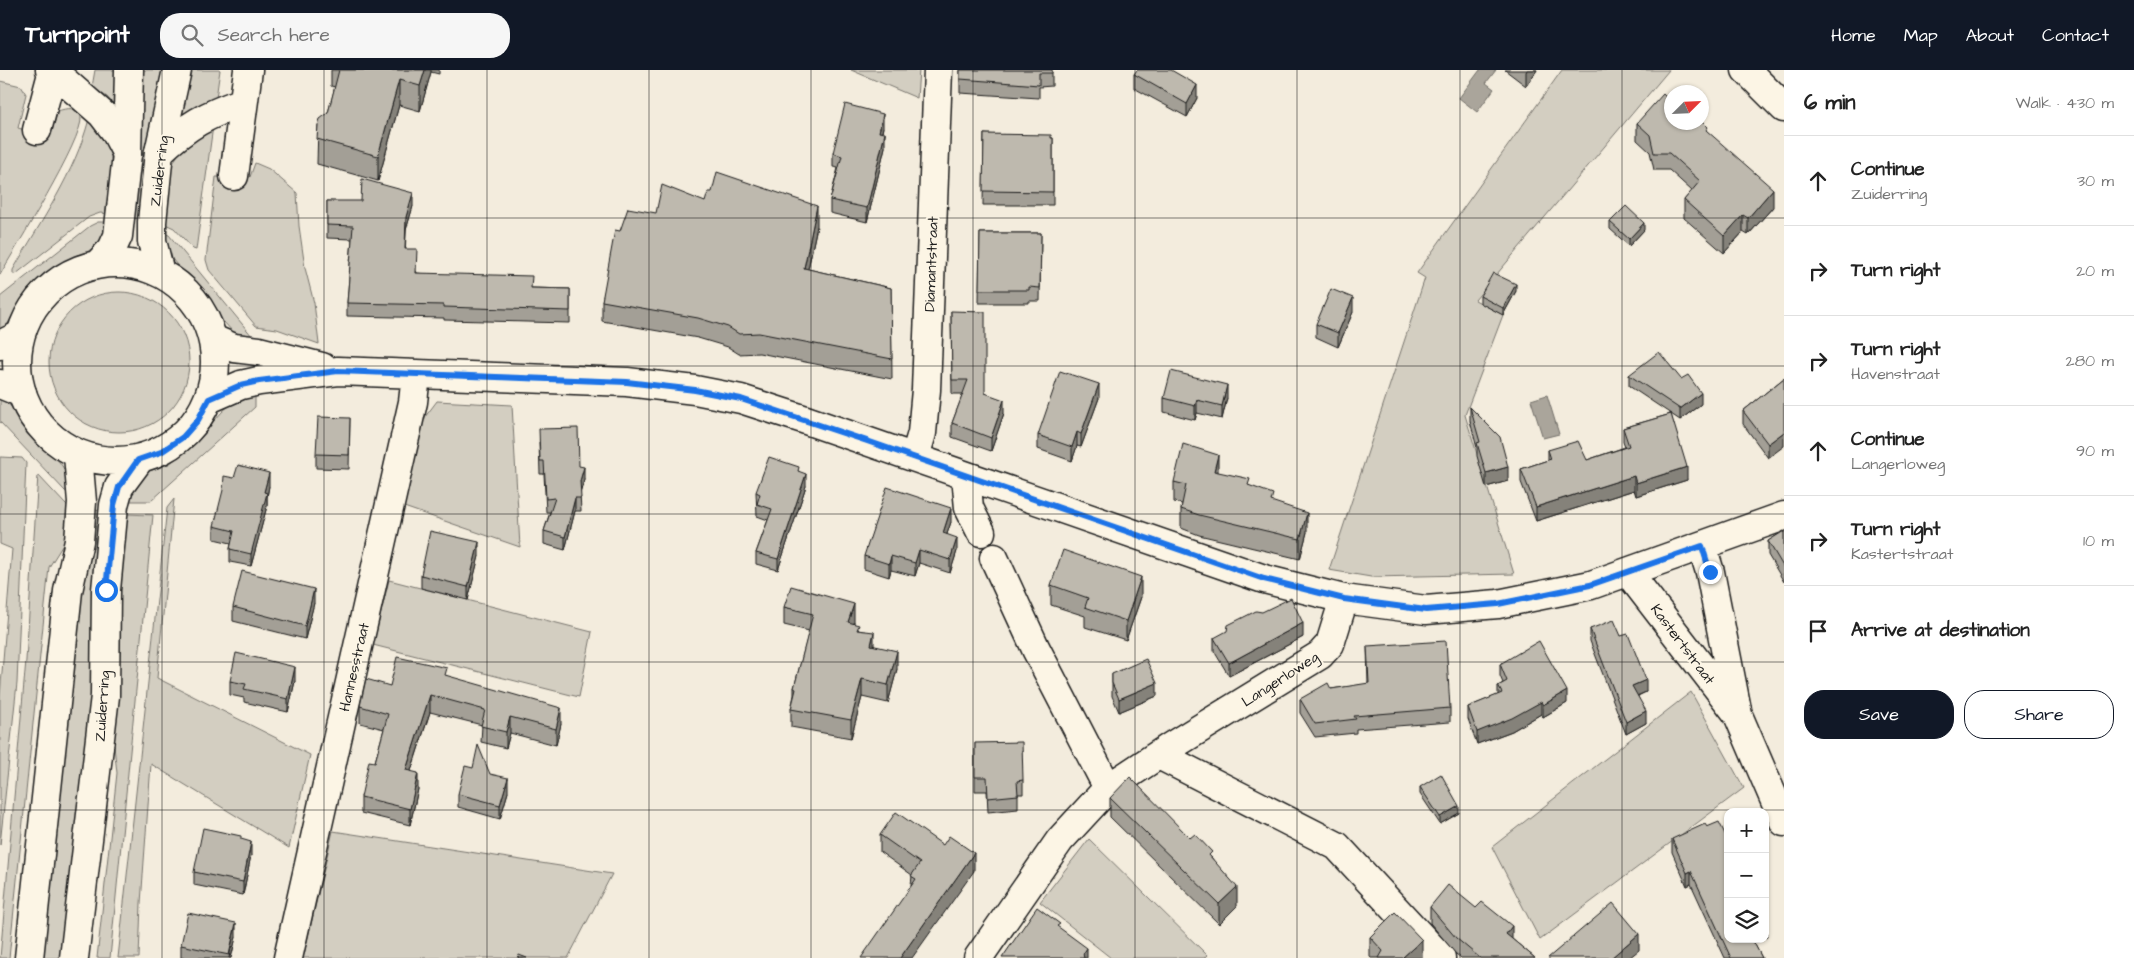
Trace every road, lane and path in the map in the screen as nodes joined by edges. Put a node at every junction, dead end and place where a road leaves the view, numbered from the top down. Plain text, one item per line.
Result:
1 (52, 70) edge
2 (129, 70) edge
3 (177, 70) edge
4 (248, 70) edge
5 (938, 70) edge
6 (1746, 70) edge
7 (243, 102) junction
8 (1784, 108) edge
9 (37, 130) dead end
10 (159, 152) junction
11 (127, 154) junction
12 (234, 176) dead end
13 (98, 264) junction
14 (160, 273) junction
15 (213, 339) junction
16 (10, 340) edge
17 (338, 371) junction
18 (416, 375) junction
19 (11, 389) edge
20 (209, 399) junction
21 (78, 455) junction
22 (915, 457) junction
23 (138, 460) junction
24 (966, 476) junction
25 (1784, 516) edge
26 (981, 532) dead end
27 (1702, 546) junction
28 (994, 558) dead end
29 (1628, 572) junction
30 (1344, 599) junction
31 (1738, 716) junction
32 (1159, 755) junction
33 (1108, 788) junction
34 (1783, 816) edge
35 (29, 958) edge
36 (74, 958) edge
37 (288, 958) edge
38 (978, 958) edge
39 (1441, 958) edge

1 - 9 street
1 - 11 street
2 - 11 street
3 - 10 street, Zuiderring
4 - 7 street
5 - 22 street, Diamantstraat
6 - 8 street
7 - 10 street
7 - 12 street
10 - 14 street, Zuiderring
11 - 13 street
13 - 14 street
13 - 16 street
14 - 15 street
15 - 17 street
15 - 20 street
16 - 19 street
17 - 18 street
17 - 20 street
18 - 22 street
18 - 37 street, Hannesstraat
19 - 21 street
20 - 23 street
21 - 23 street
21 - 35 street
22 - 24 street
23 - 36 street, Zuiderring
24 - 26 street
24 - 30 street
25 - 27 street
27 - 29 street
27 - 31 street, Kastertstraat
28 - 33 street
29 - 30 street
29 - 31 street, Kastertstraat
30 - 32 street, Langerloweg
31 - 34 street, Kastertstraat
32 - 33 street, Langerloweg
32 - 39 street
33 - 38 street, Langerloweg

